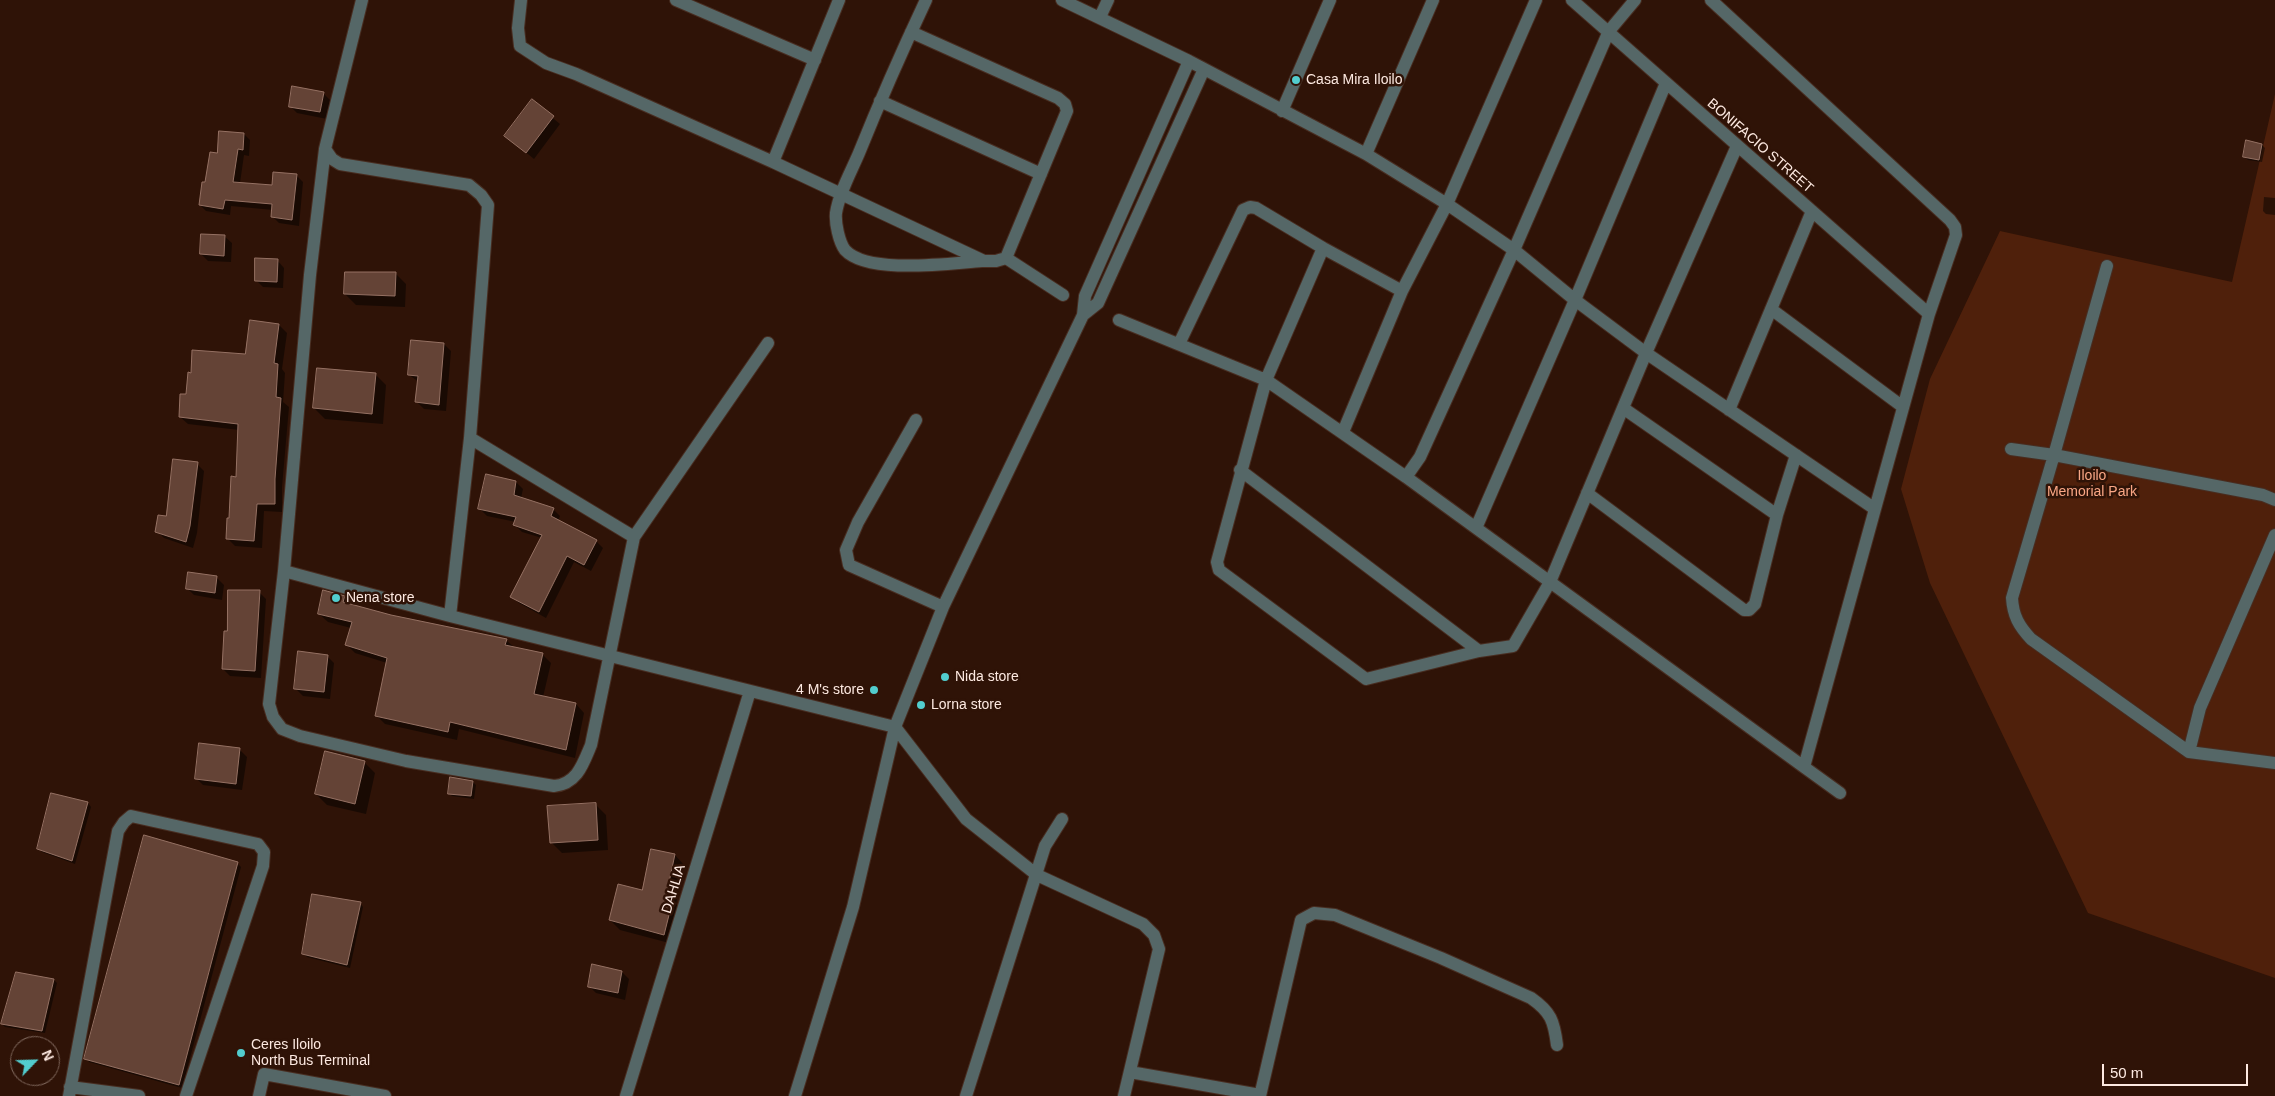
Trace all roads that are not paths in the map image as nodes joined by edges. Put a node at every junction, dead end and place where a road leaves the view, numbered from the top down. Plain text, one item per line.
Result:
1 (362, 0) edge
2 (521, 0) edge
3 (676, 0) edge
4 (839, 0) edge
5 (926, 0) edge
6 (1062, 0) edge
7 (1108, 0) edge
8 (1330, 0) edge
9 (1433, 0) edge
10 (1536, 0) edge
11 (1572, 0) edge
12 (1635, 0) edge
13 (1711, 0) edge
14 (1100, 17) junction
15 (1609, 31) junction
16 (911, 32) junction
17 (815, 60) junction
18 (1188, 61) junction
19 (1204, 69) junction
20 (1666, 83) junction
21 (880, 101) junction
22 (1282, 111) junction
23 (1737, 146) junction
24 (325, 149) junction
25 (1366, 154) junction
26 (1146, 158) junction
27 (772, 162) junction
28 (1161, 165) junction
29 (1041, 174) junction
30 (842, 194) junction
31 (1447, 204) junction
32 (1812, 211) junction
33 (1322, 248) junction
34 (1514, 250) junction
35 (1006, 258) junction
36 (984, 261) junction
37 (2107, 266) dead end
38 (1089, 286) junction
39 (1402, 291) junction
40 (1102, 293) junction
41 (1063, 295) dead end
42 (1575, 300) junction
43 (1771, 309) junction
44 (1929, 314) junction
45 (1083, 315) junction
46 (1119, 320) dead end
47 (768, 343) dead end
48 (1179, 344) junction
49 (1646, 353) junction
50 (1266, 380) junction
51 (1903, 407) junction
52 (1623, 408) junction
53 (1729, 410) junction
54 (916, 420) dead end
55 (1343, 432) junction
56 (470, 438) junction
57 (2011, 449) dead end
58 (1796, 455) junction
59 (2054, 455) junction
60 (1240, 470) junction
61 (1406, 477) junction
62 (1587, 493) junction
63 (2275, 500) edge
64 (1875, 509) junction
65 (1777, 515) junction
66 (1476, 528) junction
67 (2275, 535) edge
68 (634, 537) junction
69 (284, 570) junction
70 (1550, 582) junction
71 (943, 607) junction
72 (450, 616) junction
73 (1479, 651) junction
74 (609, 656) junction
75 (750, 691) junction
76 (895, 727) junction
77 (2189, 752) junction
78 (2275, 763) edge
79 (1804, 767) junction
80 (1840, 793) dead end
81 (1062, 819) dead end
82 (1037, 875) junction
83 (1557, 1045) dead end
84 (1130, 1072) junction
85 (70, 1092) edge
86 (1260, 1095) edge
87 (139, 1096) edge
88 (186, 1096) edge
89 (260, 1096) edge
90 (385, 1096) edge
91 (626, 1096) edge
92 (795, 1096) edge
93 (966, 1096) edge
94 (1124, 1096) edge

1 - 24 street
2 - 27 street
3 - 17 street
4 - 17 street
5 - 16 street
6 - 14 street
7 - 14 street
8 - 22 street
9 - 25 street
10 - 31 street
11 - 15 street, BONIFACIO STREET
12 - 15 street
13 - 44 street
14 - 18 street
15 - 20 street, BONIFACIO STREET
15 - 34 street
16 - 21 street
16 - 29 street
17 - 27 street
18 - 19 street
18 - 26 street
19 - 22 street
19 - 28 street
20 - 23 street, BONIFACIO STREET
20 - 42 street
21 - 29 street
21 - 30 street
22 - 25 street
23 - 32 street, BONIFACIO STREET
23 - 49 street
24 - 56 street
24 - 69 street
25 - 31 street
26 - 28 street
26 - 38 street
27 - 30 street
28 - 40 street
29 - 35 street
30 - 36 street
30 - 36 street
31 - 34 street
31 - 39 street
32 - 43 street
32 - 44 street, BONIFACIO STREET
33 - 39 street
33 - 48 street
33 - 50 street
34 - 42 street
34 - 61 street
35 - 36 street
35 - 41 street
37 - 59 street
38 - 40 street
38 - 45 street
39 - 55 street
40 - 45 street
42 - 49 street
42 - 66 street
43 - 51 street
43 - 53 street
44 - 51 street
45 - 71 street
46 - 48 street
47 - 68 street
48 - 50 street
49 - 52 street
49 - 53 street
50 - 55 street
50 - 60 street
51 - 64 street
52 - 62 street
52 - 65 street
53 - 58 street
54 - 71 street
55 - 61 street
56 - 68 street
56 - 72 street
57 - 59 street
58 - 64 street
58 - 65 street
59 - 63 street
59 - 77 street
60 - 73 street
60 - 73 street
61 - 66 street
62 - 65 street
62 - 70 street
64 - 79 street
66 - 70 street
67 - 77 street
68 - 74 street
69 - 72 street
69 - 74 street
70 - 73 street
70 - 79 street
71 - 76 street
72 - 74 street
74 - 75 street
75 - 76 street
75 - 91 street, DAHLIA
76 - 82 street
76 - 92 street
77 - 78 street
79 - 80 street
81 - 82 street
82 - 84 street
82 - 93 street
83 - 86 street
84 - 86 street
84 - 94 street
85 - 87 street
85 - 88 street
89 - 90 street

